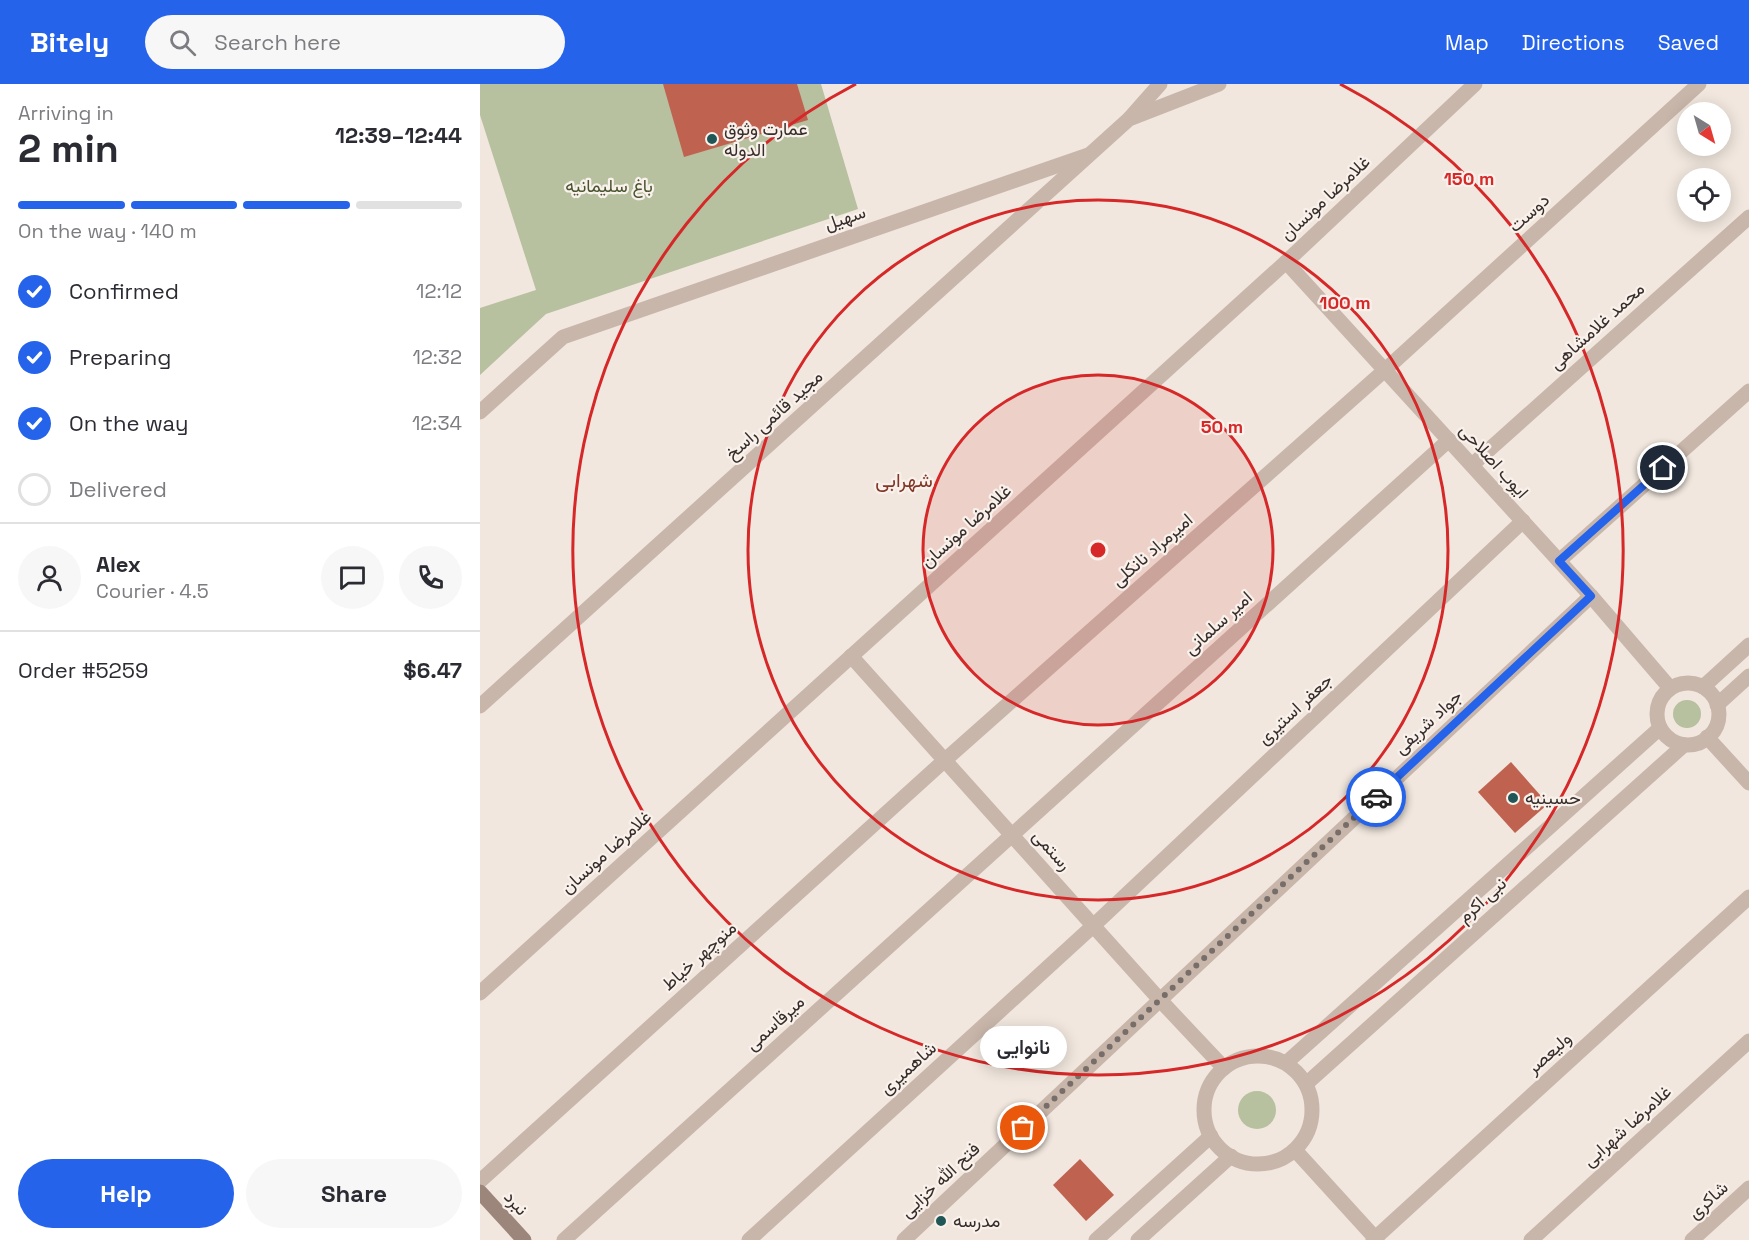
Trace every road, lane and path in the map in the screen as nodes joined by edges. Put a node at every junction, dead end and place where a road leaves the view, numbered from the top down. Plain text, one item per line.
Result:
1 (1160, 84) edge
2 (1220, 84) edge
3 (1475, 84) edge
4 (1699, 84) edge
5 (1130, 119) junction
6 (1094, 153) junction
7 (1749, 217) edge
8 (1286, 262) junction
9 (1385, 370) junction
10 (1749, 391) edge
11 (480, 412) edge
12 (1449, 440) junction
13 (1472, 465) junction
14 (1523, 521) junction
15 (1559, 561) junction
16 (1591, 596) junction
17 (1749, 645) edge
18 (851, 656) junction
19 (1749, 676) edge
20 (1703, 687) junction
21 (1670, 688) junction
22 (1717, 705) junction
23 (480, 706) edge
24 (1660, 729) junction
25 (1707, 737) junction
26 (1684, 745) junction
27 (945, 760) junction
28 (1749, 783) edge
29 (1012, 835) junction
30 (1749, 897) edge
31 (1093, 926) junction
32 (480, 993) edge
33 (1160, 1000) junction
34 (1749, 1041) edge
35 (1286, 1063) junction
36 (1224, 1068) junction
37 (1306, 1084) junction
38 (1211, 1136) junction
39 (1295, 1150) junction
40 (1231, 1156) junction
41 (480, 1181) edge
42 (1749, 1188) edge
43 (480, 1192) edge
44 (1375, 1239) edge
45 (524, 1240) edge
46 (564, 1240) edge
47 (749, 1240) edge
48 (904, 1240) edge
49 (1096, 1240) edge
50 (1138, 1240) edge
51 (1532, 1240) edge
52 (1692, 1240) edge

1 - 5 street, سهیل
2 - 5 street, سهیل
3 - 8 street, غلامرضا مونسان
4 - 9 street, دوست
5 - 6 street, سهیل
6 - 11 street, سهیل
6 - 23 street, مجید قائمی راسخ
7 - 13 street, محمد غلامشاهی
8 - 9 street, ایوب اصلاحی
8 - 18 street, غلامرضا مونسان
9 - 12 street, ایوب اصلاحی
9 - 27 street, امیرمراد نانکلی
10 - 15 street
12 - 13 street, ایوب اصلاحی
12 - 29 street, امیر سلمانی
13 - 14 street, ایوب اصلاحی
14 - 15 street, ایوب اصلاحی
14 - 31 street, جعفر استیری
15 - 16 street, ایوب اصلاحی
16 - 21 street, ایوب اصلاحی
16 - 33 street, جواد شریفی
17 - 20 street
18 - 27 street, رستمی
18 - 32 street, غلامرضا مونسان
19 - 22 street
20 - 21 street
20 - 22 street
21 - 24 street
22 - 25 street
24 - 26 street
24 - 35 street, نبی اکرم
25 - 26 street
25 - 28 street
26 - 37 street, نبی اکرم
27 - 29 street, رستمی
27 - 41 street, منوچهر خیاط
29 - 31 street, رستمی
29 - 46 street, میرقاسمی
30 - 44 street, ولیعصر
31 - 33 street, رستمی
31 - 47 street, شاهمیری
33 - 36 street, رستمی
33 - 48 street, فتح الله خزایی
34 - 51 street, غلامرضا شهرابی
35 - 36 street
35 - 37 street
36 - 38 street
37 - 39 street
38 - 40 street
38 - 49 street
39 - 40 street
39 - 44 street
40 - 50 street
42 - 52 street, شاکری
43 - 45 main road, نبرد

